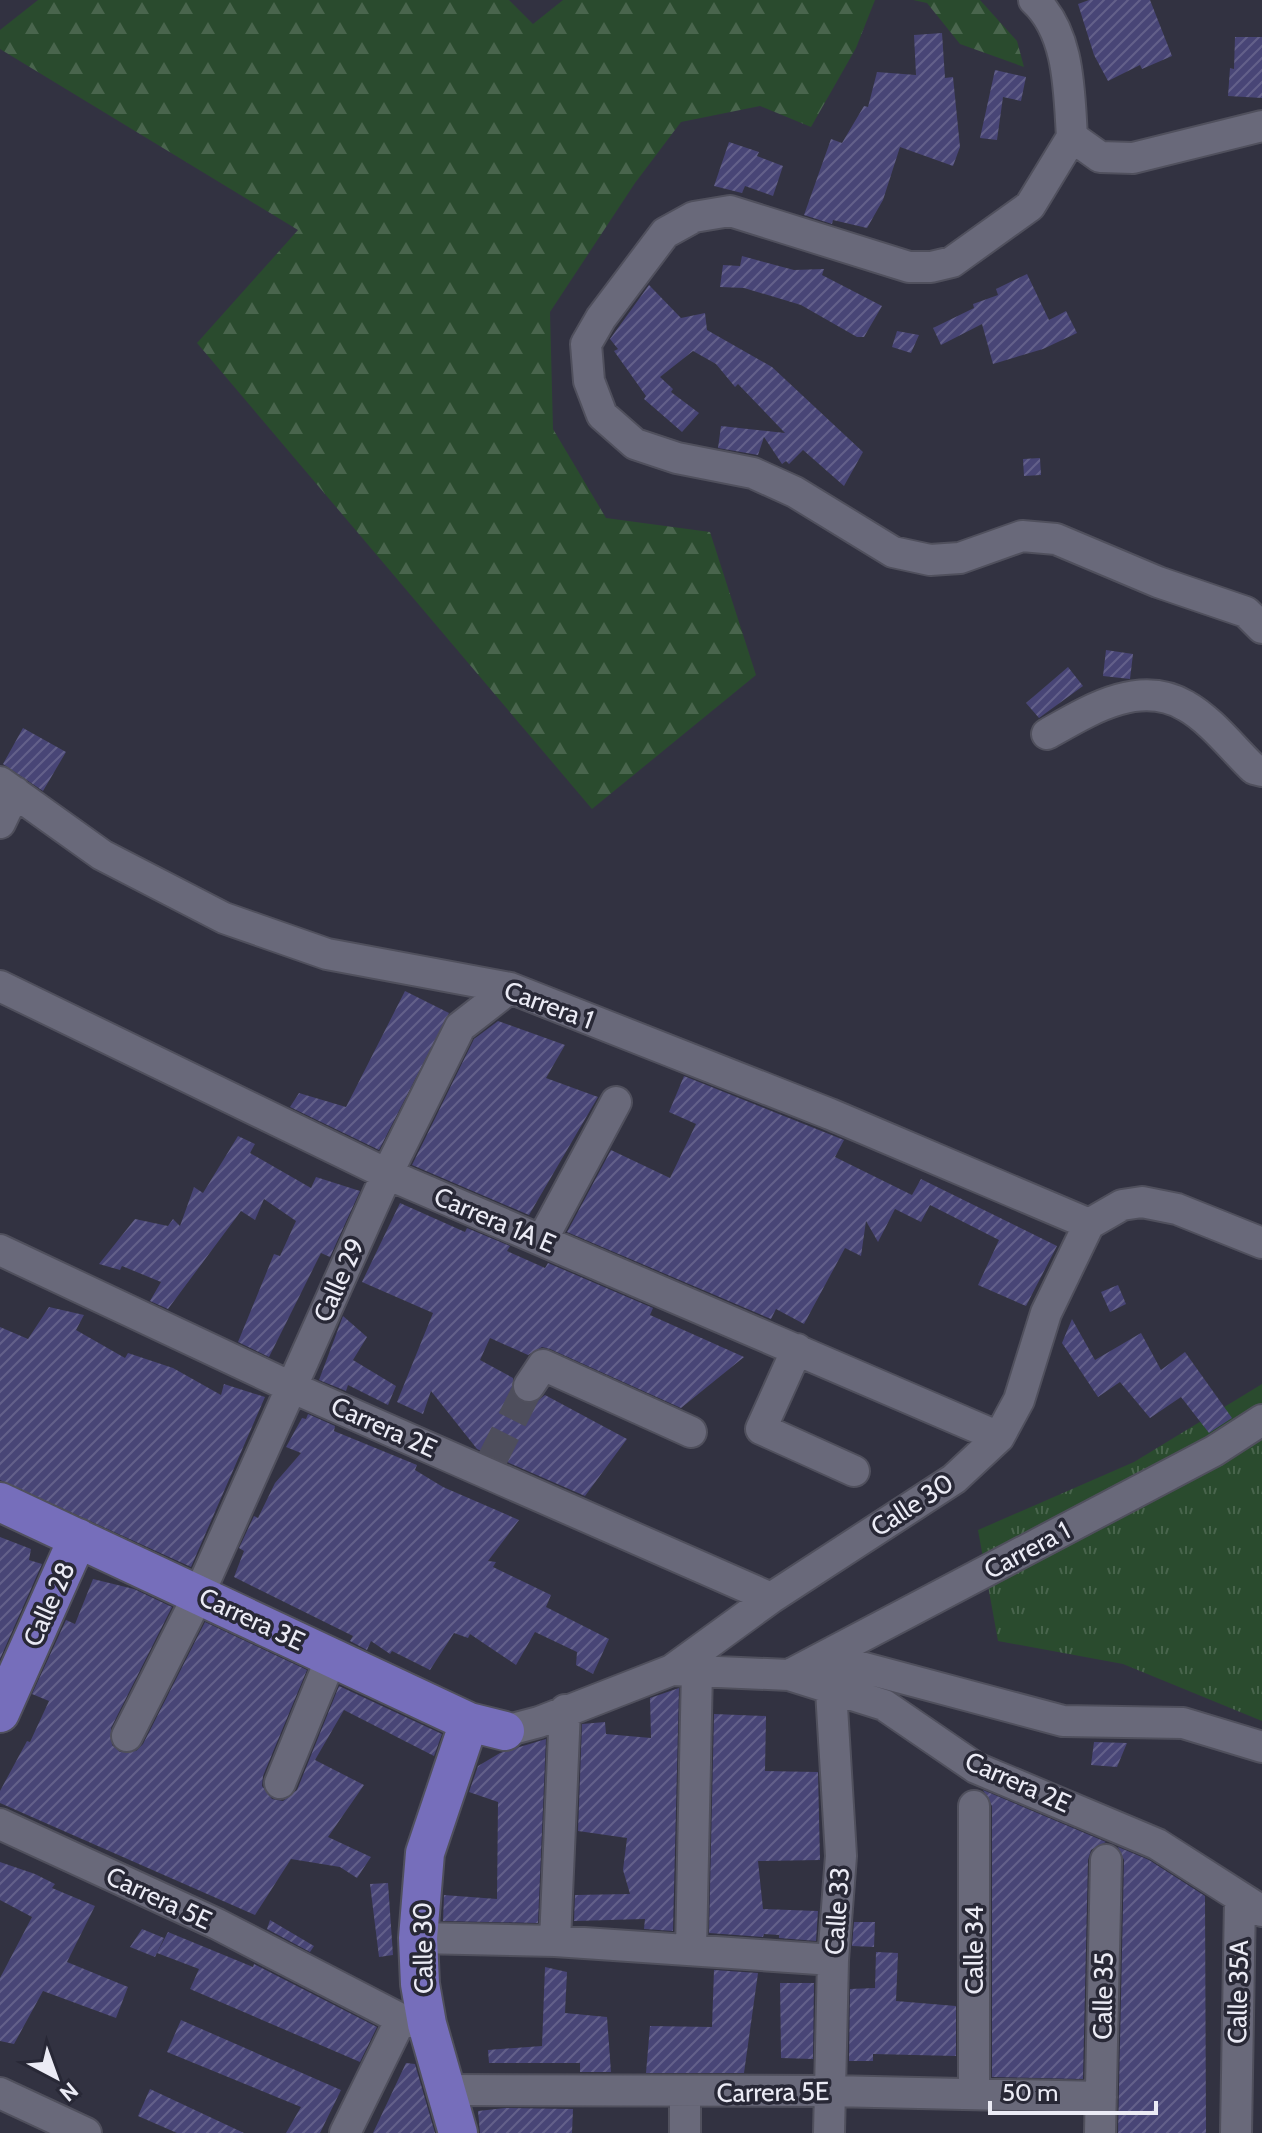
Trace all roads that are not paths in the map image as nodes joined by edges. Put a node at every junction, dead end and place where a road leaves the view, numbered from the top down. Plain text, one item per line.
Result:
1 (1034, 0) edge
2 (1262, 126) edge
3 (1072, 137) junction
4 (1100, 157) junction
5 (1030, 206) junction
6 (1262, 628) edge
7 (1047, 734) dead end
8 (1262, 771) edge
9 (8, 787) edge
10 (0, 823) edge
11 (0, 986) edge
12 (510, 988) junction
13 (616, 1102) dead end
14 (387, 1174) junction
15 (1089, 1224) junction
16 (542, 1240) junction
17 (1262, 1243) edge
18 (0, 1250) edge
19 (797, 1349) junction
20 (529, 1386) tunnel mouth
21 (291, 1387) junction
22 (1262, 1420) edge
23 (691, 1432) dead end
24 (999, 1437) junction
25 (854, 1471) dead end
26 (0, 1502) edge
27 (78, 1538) junction
28 (199, 1594) junction
29 (771, 1598) junction
30 (332, 1656) junction
31 (823, 1658) junction
32 (9, 1669) edge
33 (684, 1670) junction
34 (789, 1675) junction
35 (827, 1689) junction
36 (565, 1710) junction
37 (0, 1713) edge
38 (487, 1727) junction
39 (127, 1736) dead end
40 (1262, 1747) edge
41 (280, 1783) dead end
42 (974, 1806) dead end
43 (0, 1824) edge
44 (1106, 1860) dead end
45 (1251, 1906) edge
46 (418, 1938) junction
47 (555, 1941) junction
48 (691, 1950) junction
49 (833, 1960) junction
50 (414, 2022) junction
51 (446, 2090) junction
52 (831, 2091) junction
53 (0, 2093) edge
54 (685, 2093) junction
55 (974, 2094) junction
56 (1101, 2097) junction
57 (86, 2133) edge
58 (345, 2133) edge
59 (458, 2133) edge
60 (685, 2133) edge
61 (829, 2133) edge
62 (1100, 2133) edge
63 (1236, 2133) edge

1 - 3 street
2 - 4 street
3 - 4 street
3 - 5 street
4 - 5 street
5 - 6 street
7 - 8 street
9 - 10 street
9 - 12 street, Carrera 1
11 - 14 street, Carrera 1A E
12 - 14 street, Calle 29
12 - 15 street, Carrera 1
13 - 16 street
14 - 16 street, Carrera 1A E
14 - 21 street, Calle 29
15 - 17 street
15 - 24 street, Calle 30
16 - 19 street, Carrera 1A E
18 - 21 street, Carrera 2E
19 - 24 street, Carrera 1A E
19 - 25 street
20 - 23 street
21 - 28 street, Calle 29
21 - 29 street, Carrera 2E
22 - 31 street, Carrera 1
24 - 29 street, Calle 30
26 - 27 main road, Carrera 3E
27 - 28 main road, Carrera 3E
27 - 32 main road, Calle 28
28 - 30 main road, Carrera 3E
28 - 39 street, Calle 29
29 - 33 street, Calle 30
30 - 38 main road, Carrera 3E
30 - 41 street
31 - 34 street, Carrera 1
31 - 35 street, Calle 33
31 - 40 street
32 - 37 main road, Calle 28
33 - 34 street, Carrera 2E
33 - 36 street, Calle 30
33 - 48 street
34 - 35 street, Carrera 2E
35 - 45 street, Carrera 2E
35 - 49 street, Calle 33
36 - 38 street, Calle 30
36 - 47 street
38 - 46 main road, Calle 30
42 - 55 street, Calle 34
43 - 50 street, Carrera 5E
44 - 56 street, Calle 35
45 - 63 street, Calle 35A
46 - 47 street
46 - 50 main road, Calle 30
47 - 48 street
48 - 49 street
49 - 52 street, Calle 33
50 - 51 main road, Calle 30
50 - 58 street
51 - 54 street, Carrera 5E
51 - 59 main road, Calle 30
52 - 54 street, Carrera 5E
52 - 55 street, Carrera 5E
52 - 61 street, Calle 33
53 - 57 street
54 - 60 street
55 - 56 street, Carrera 5E
56 - 62 street, Calle 35

